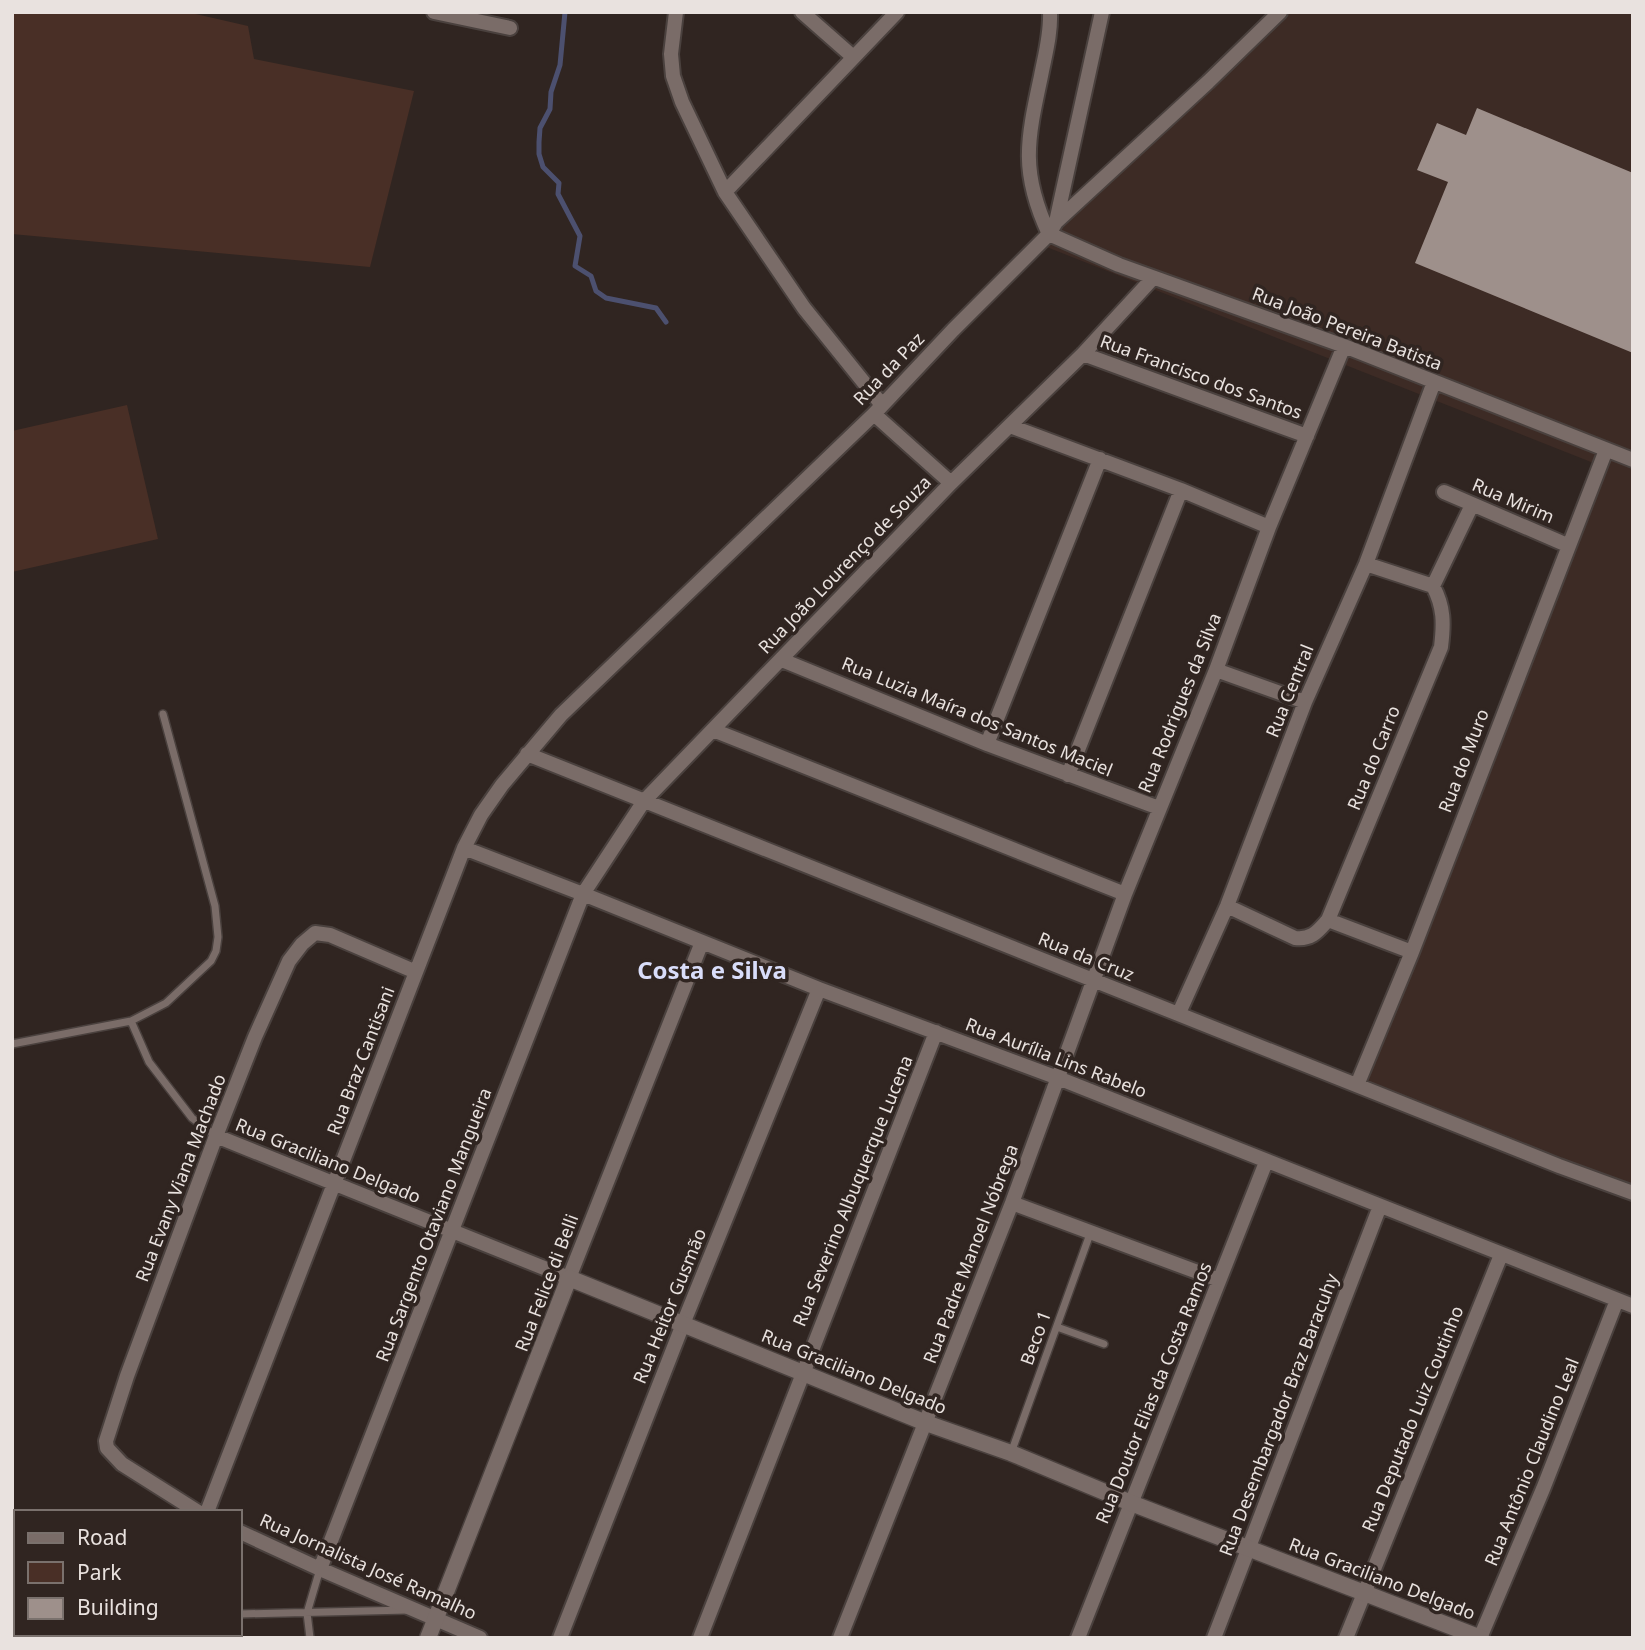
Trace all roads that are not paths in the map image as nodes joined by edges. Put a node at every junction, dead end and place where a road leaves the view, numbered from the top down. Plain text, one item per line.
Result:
1 (434, 12) edge
2 (676, 12) edge
3 (802, 12) edge
4 (897, 12) edge
5 (1050, 12) edge
6 (1102, 12) edge
7 (1280, 12) edge
8 (451, 14) edge
9 (510, 28) dead end
10 (852, 56) junction
11 (725, 192) junction
12 (1052, 228) junction
13 (1153, 278) junction
14 (1344, 346) junction
15 (1083, 354) junction
16 (1434, 382) junction
17 (878, 409) junction
18 (1010, 426) junction
19 (1307, 436) junction
20 (1606, 450) junction
21 (1100, 459) junction
22 (1633, 460) edge
23 (951, 483) junction
24 (1181, 491) junction
25 (1444, 492) dead end
26 (1472, 505) junction
27 (1269, 527) junction
28 (1567, 545) junction
29 (1366, 564) junction
30 (1433, 586) junction
31 (782, 660) junction
32 (1216, 670) junction
33 (1305, 702) junction
34 (163, 714) dead end
35 (713, 730) junction
36 (987, 744) junction
37 (527, 754) junction
38 (1068, 775) junction
39 (644, 801) junction
40 (1159, 808) junction
41 (464, 848) junction
42 (583, 894) junction
43 (1125, 894) junction
44 (1227, 906) junction
45 (1328, 920) junction
46 (702, 943) junction
47 (1412, 952) junction
48 (416, 972) junction
49 (1093, 981) junction
50 (819, 989) junction
51 (1179, 1013) junction
52 (131, 1021) junction
53 (936, 1032) junction
54 (12, 1044) edge
55 (1058, 1078) junction
56 (1357, 1085) junction
57 (216, 1136) junction
58 (1266, 1162) junction
59 (335, 1183) junction
60 (1633, 1193) edge
61 (1012, 1203) junction
62 (1380, 1206) junction
63 (452, 1231) junction
64 (1090, 1234) junction
65 (1501, 1255) junction
66 (569, 1278) junction
67 (1219, 1280) junction
68 (1617, 1300) junction
69 (1633, 1306) edge
70 (683, 1324) junction
71 (1057, 1327) junction
72 (1104, 1344) dead end
73 (802, 1371) junction
74 (926, 1423) junction
75 (1011, 1453) junction
76 (1131, 1503) junction
77 (195, 1510) edge
78 (208, 1510) edge
79 (242, 1533) edge
80 (1249, 1549) junction
81 (320, 1569) junction
82 (1364, 1592) junction
83 (414, 1609) junction
84 (307, 1613) junction
85 (242, 1614) edge
86 (436, 1618) junction
87 (310, 1638) edge
88 (428, 1638) edge
89 (480, 1638) edge
90 (560, 1638) edge
91 (700, 1638) edge
92 (840, 1638) edge
93 (1078, 1638) edge
94 (1214, 1638) edge
95 (1346, 1638) edge
96 (1480, 1638) edge

1 - 8 street
2 - 11 street
3 - 10 street
4 - 10 street
5 - 12 street
6 - 12 street
7 - 12 street, Rua da Paz
8 - 9 street
10 - 11 street
11 - 17 street
12 - 13 street, Rua João Pereira Batista
12 - 17 street, Rua da Paz
13 - 14 street, Rua João Pereira Batista
13 - 15 street, Rua João Lourenço de Souza
14 - 16 street, Rua João Pereira Batista
14 - 19 street, Rua Rodrigues da Silva
15 - 18 street, Rua João Lourenço de Souza
15 - 19 street, Rua Francisco dos Santos
16 - 20 street, Rua João Pereira Batista
16 - 29 street, Rua Central
17 - 23 street
17 - 37 street, Rua da Paz
18 - 21 street
18 - 23 street, Rua João Lourenço de Souza
19 - 27 street, Rua Rodrigues da Silva
20 - 22 street, Rua João Pereira Batista
20 - 28 street, Rua do Muro
21 - 24 street
21 - 36 street
23 - 31 street, Rua João Lourenço de Souza
24 - 27 street
24 - 38 street
25 - 26 street, Rua Mirim
26 - 28 street, Rua Mirim
26 - 30 street
27 - 32 street, Rua Rodrigues da Silva
28 - 47 street, Rua do Muro
29 - 30 street
29 - 33 street, Rua Central
30 - 45 street, Rua do Carro
31 - 35 street, Rua João Lourenço de Souza
31 - 36 street, Rua Luzia Maíra dos Santos Maciel
32 - 33 street
32 - 40 street, Rua Rodrigues da Silva
33 - 44 street, Rua Central
34 - 52 lane
35 - 39 street, Rua João Lourenço de Souza
35 - 43 street
36 - 38 street, Rua Luzia Maíra dos Santos Maciel
37 - 39 street, Rua da Cruz
37 - 41 street, Rua Braz Cantisani
38 - 40 street, Rua Luzia Maíra dos Santos Maciel
39 - 42 street, Rua João Lourenço de Souza
39 - 49 street, Rua da Cruz
40 - 43 street, Rua Rodrigues da Silva
41 - 42 street, Rua Aurília Lins Rabelo
41 - 48 street, Rua Braz Cantisani
42 - 46 street, Rua Aurília Lins Rabelo
42 - 63 street, Rua Sargento Otaviano Mangueira
43 - 49 street, Rua Rodrigues da Silva
44 - 45 street
44 - 51 street, Rua Central
45 - 47 street
46 - 50 street, Rua Aurília Lins Rabelo
46 - 66 street, Rua Felice di Belli
47 - 56 street, Rua do Muro
48 - 57 street, Rua Evany Viana Machado
48 - 59 street, Rua Braz Cantisani
49 - 51 street, Rua da Cruz
49 - 55 street, Rua Rodrigues da Silva
50 - 53 street, Rua Aurília Lins Rabelo
50 - 70 street, Rua Heitor Gusmão
51 - 56 street, Rua da Cruz
52 - 54 lane
52 - 57 lane
53 - 55 street, Rua Aurília Lins Rabelo
53 - 73 street, Rua Severino Albuquerque Lucena
55 - 58 street, Rua Aurília Lins Rabelo
55 - 61 street, Rua Padre Manoel Nóbrega
56 - 60 street, Rua da Cruz
57 - 59 street, Rua Graciliano Delgado
57 - 77 street, Rua Evany Viana Machado
58 - 62 street, Rua Aurília Lins Rabelo
58 - 67 street, Rua Doutor Elias da Costa Ramos
59 - 63 street, Rua Graciliano Delgado
59 - 78 street, Rua Braz Cantisani
61 - 64 street
61 - 74 street, Rua Padre Manoel Nóbrega
62 - 65 street, Rua Aurília Lins Rabelo
62 - 80 street, Rua Desembargador Braz Baracuhy
63 - 66 street, Rua Graciliano Delgado
63 - 81 street, Rua Sargento Otaviano Mangueira
64 - 67 street
64 - 71 lane, Beco 1
65 - 68 street, Rua Aurília Lins Rabelo
65 - 82 street, Rua Deputado Luiz Coutinho
66 - 70 street, Rua Graciliano Delgado
66 - 86 street, Rua Felice di Belli
67 - 76 street, Rua Doutor Elias da Costa Ramos
68 - 69 street, Rua Aurília Lins Rabelo
68 - 96 street, Rua Antônio Claudino Leal
70 - 73 street, Rua Graciliano Delgado
70 - 90 street, Rua Heitor Gusmão
71 - 72 lane
71 - 75 lane, Beco 1
73 - 74 street, Rua Graciliano Delgado
73 - 91 street, Rua Severino Albuquerque Lucena
74 - 75 street, Rua Graciliano Delgado
74 - 92 street, Rua Padre Manoel Nóbrega
75 - 76 street, Rua Graciliano Delgado
76 - 80 street, Rua Graciliano Delgado
76 - 93 street, Rua Doutor Elias da Costa Ramos
79 - 81 street, Rua Jornalista José Ramalho
80 - 82 street, Rua Graciliano Delgado
80 - 94 street, Rua Desembargador Braz Baracuhy
81 - 83 street, Rua Jornalista José Ramalho
81 - 84 lane
82 - 95 street, Rua Deputado Luiz Coutinho
82 - 96 street, Rua Graciliano Delgado
83 - 84 lane
83 - 86 street, Rua Jornalista José Ramalho
84 - 85 lane
84 - 87 lane
86 - 88 street, Rua Felice di Belli
86 - 89 street, Rua Jornalista José Ramalho

